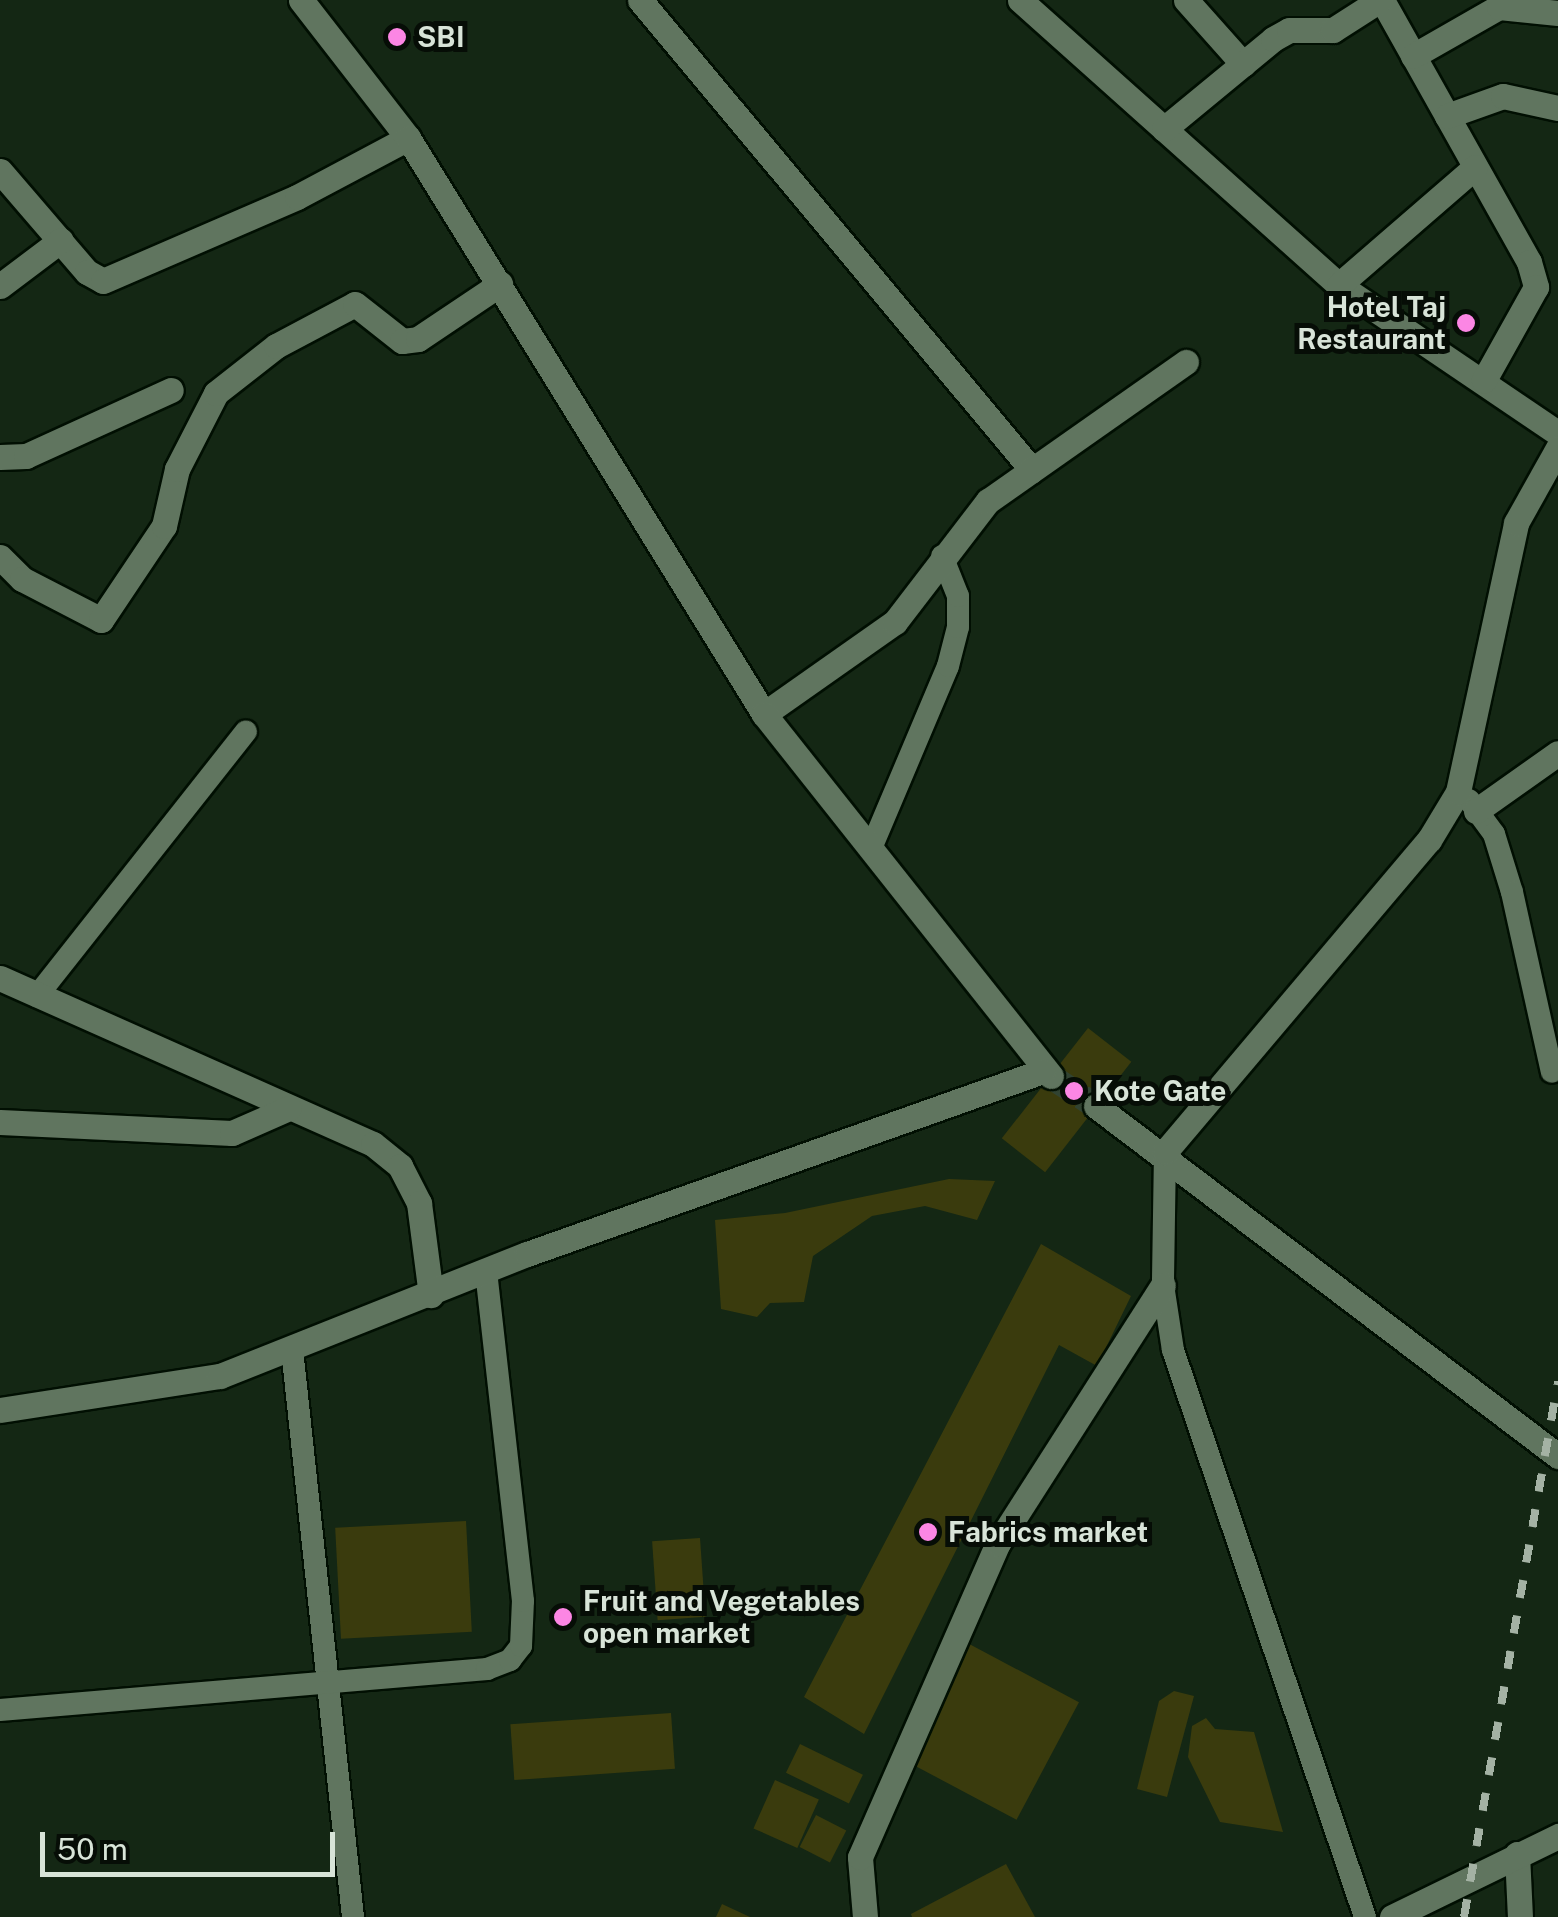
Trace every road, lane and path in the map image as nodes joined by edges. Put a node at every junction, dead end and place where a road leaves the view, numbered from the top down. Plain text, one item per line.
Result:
1 (301, 0) edge
2 (640, 0) edge
3 (1020, 0) edge
4 (1186, 0) edge
5 (1381, 0) edge
6 (1558, 13) edge
7 (1413, 56) junction
8 (1244, 64) junction
9 (1558, 108) edge
10 (1446, 116) junction
11 (1164, 129) junction
12 (408, 138) junction
13 (1475, 167) junction
14 (0, 172) edge
15 (61, 240) junction
16 (500, 284) junction
17 (1340, 284) junction
18 (0, 286) edge
19 (1186, 362) dead end
20 (1484, 380) junction
21 (171, 390) dead end
22 (1558, 432) edge
23 (1558, 448) edge
24 (0, 457) edge
25 (1032, 470) junction
26 (942, 556) junction
27 (0, 557) edge
28 (764, 714) junction
29 (246, 732) dead end
30 (1558, 752) edge
31 (1467, 802) junction
32 (872, 846) junction
33 (0, 978) edge
34 (37, 996) junction
35 (1552, 1072) dead end
36 (1096, 1106) tunnel mouth
37 (289, 1108) junction
38 (0, 1122) edge
39 (1166, 1152) junction
40 (486, 1272) junction
41 (1162, 1285) junction
42 (431, 1295) junction
43 (292, 1348) junction
44 (0, 1410) edge
45 (1558, 1456) edge
46 (325, 1682) junction
47 (0, 1710) edge
48 (1558, 1836) edge
49 (1517, 1854) junction
50 (353, 1917) edge
51 (865, 1917) edge
52 (1365, 1917) edge
53 (1392, 1917) edge
54 (1520, 1917) edge

1 - 12 street
2 - 25 street
3 - 11 street
4 - 8 street
5 - 7 street
5 - 8 street
6 - 7 street
7 - 10 street
8 - 11 street
9 - 10 street
10 - 13 street
11 - 17 street
12 - 15 street
12 - 16 street
13 - 17 street
13 - 20 street
14 - 15 street
15 - 18 street
16 - 27 street
16 - 28 street
17 - 20 street
19 - 25 street
20 - 22 street
21 - 24 street
23 - 31 street
25 - 26 street
26 - 28 street
26 - 32 lane
28 - 32 street
29 - 34 lane
30 - 31 street
31 - 35 lane
31 - 39 street
32 - 40 street
33 - 34 street
34 - 37 street
36 - 39 street
37 - 38 street
37 - 42 street
39 - 41 lane
39 - 45 street
40 - 42 street
40 - 46 lane
41 - 51 street
41 - 52 lane
42 - 43 street
43 - 44 street
43 - 46 lane
46 - 47 lane
46 - 50 lane
48 - 49 street
49 - 53 street
49 - 54 street

